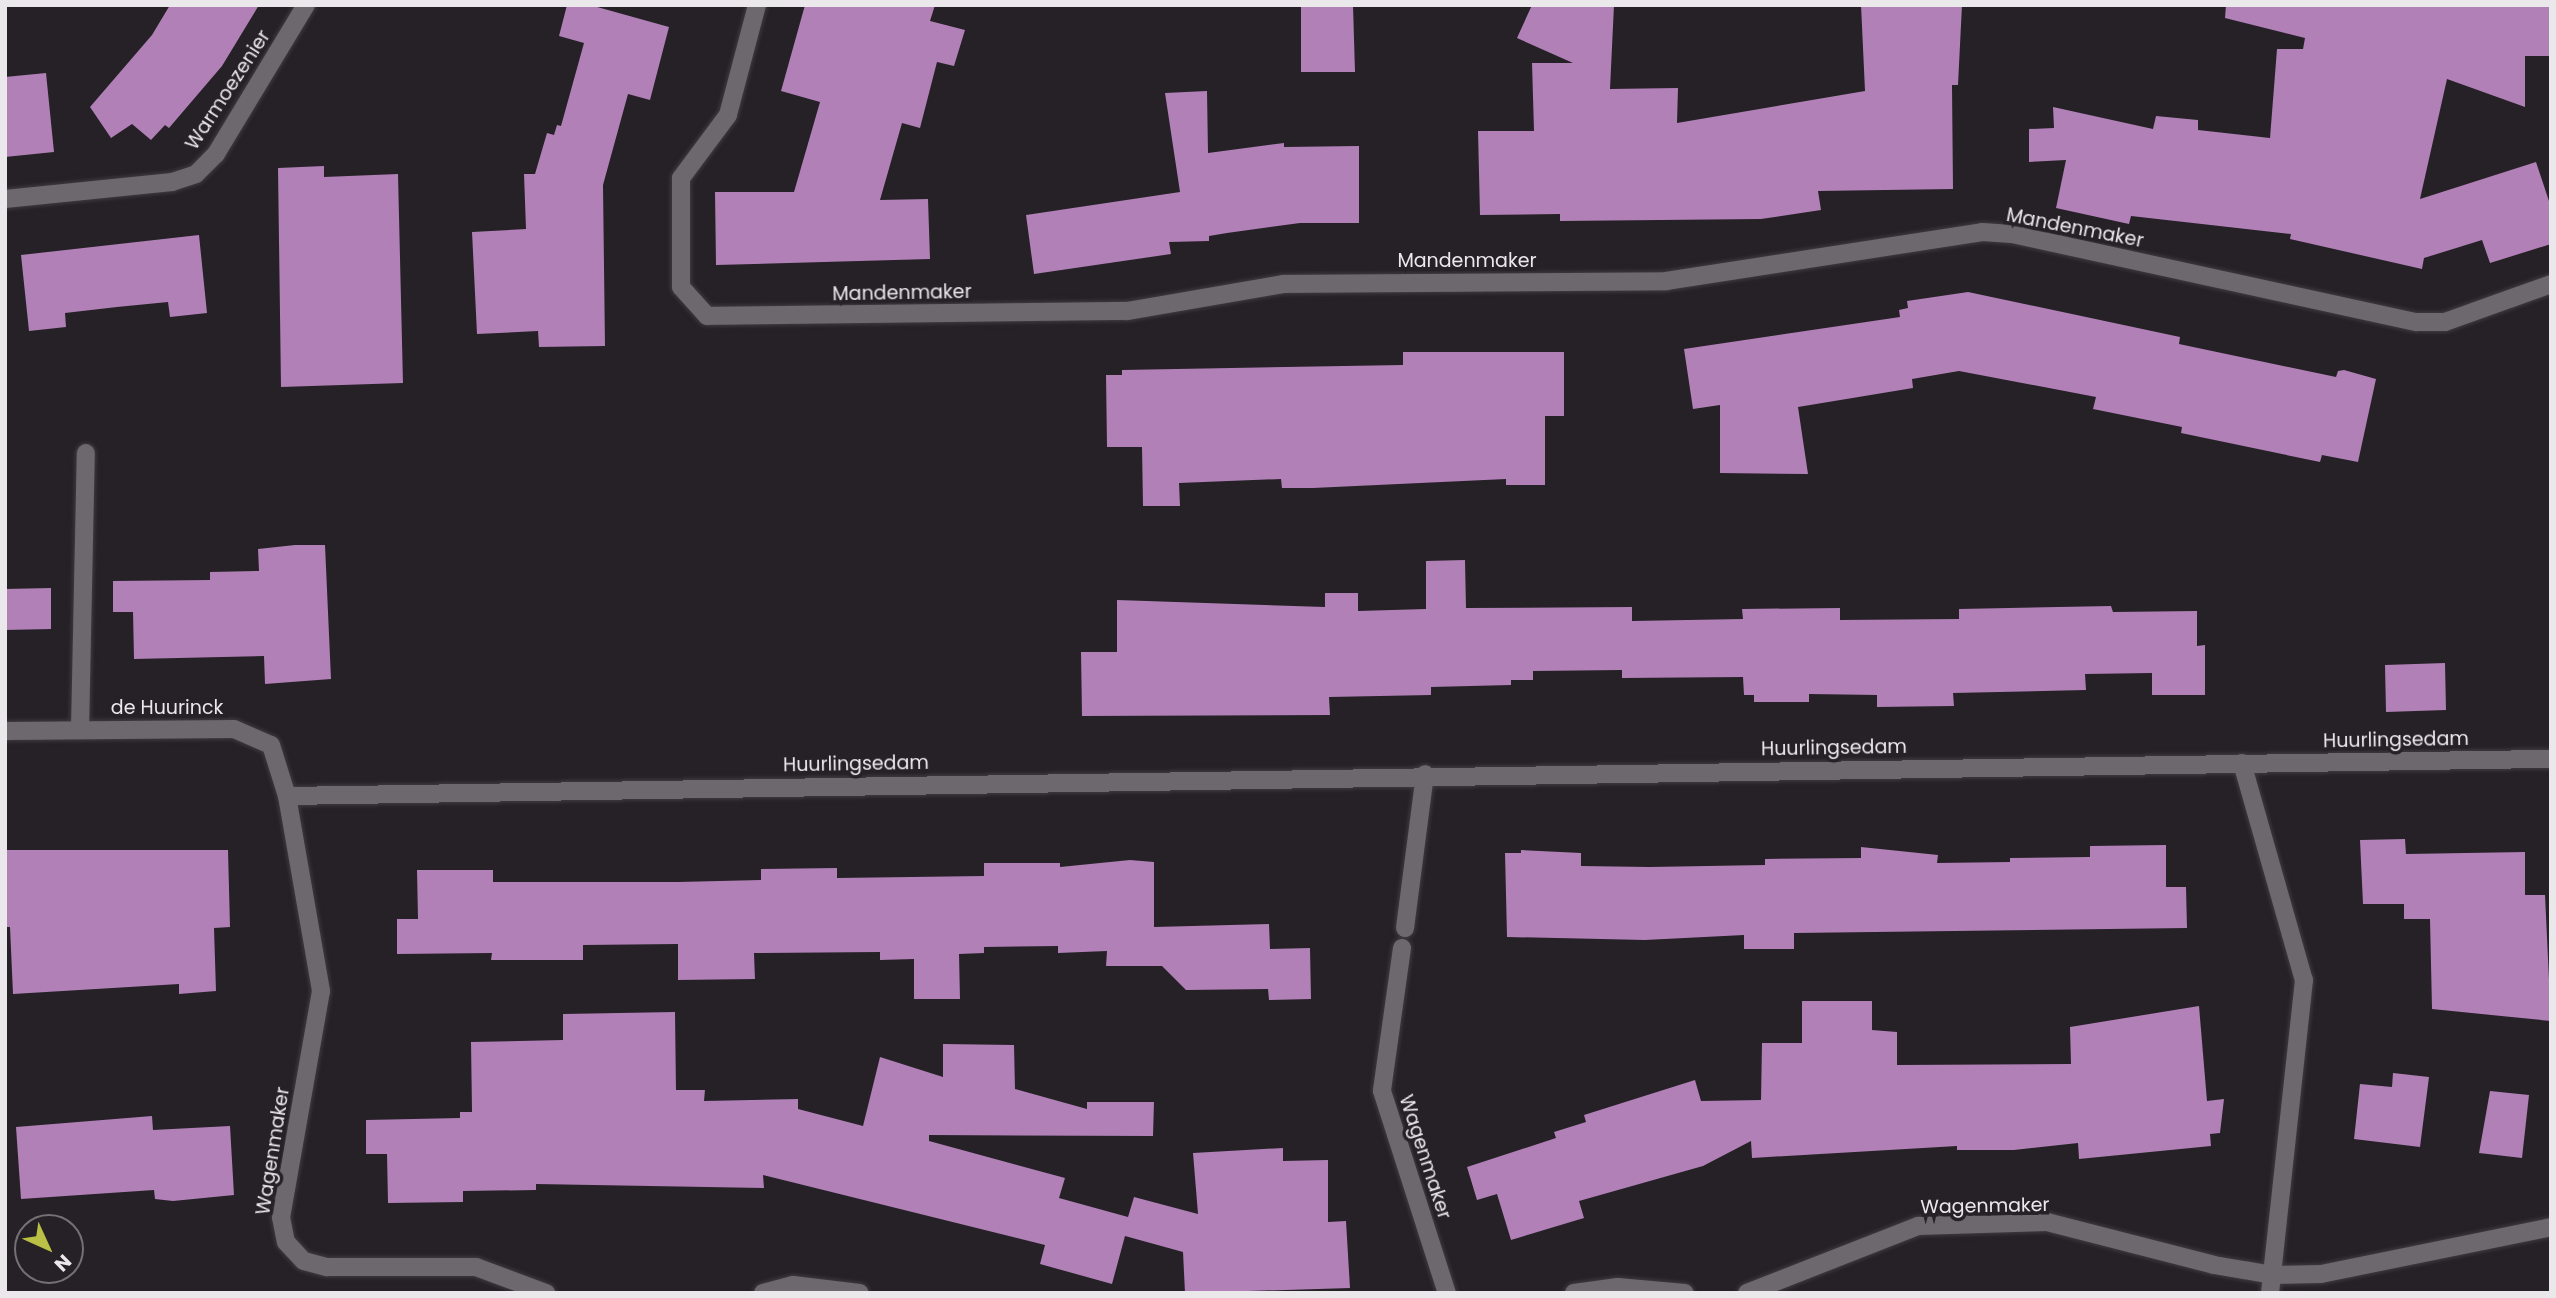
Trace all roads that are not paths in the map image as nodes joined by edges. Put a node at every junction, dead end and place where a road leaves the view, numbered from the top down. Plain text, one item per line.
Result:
1 (306, 5) edge
2 (757, 5) edge
3 (5, 200) edge
4 (2551, 284) edge
5 (86, 453) dead end
6 (80, 730) junction
7 (5, 731) edge
8 (2551, 760) edge
9 (2242, 763) junction
10 (1425, 774) junction
11 (287, 796) junction
12 (1405, 928) dead end
13 (1402, 948) dead end
14 (2551, 1227) edge
15 (2272, 1284) edge
16 (546, 1293) edge
17 (763, 1293) edge
18 (860, 1293) edge
19 (1447, 1293) edge
20 (1574, 1293) edge
21 (1685, 1293) edge
22 (1747, 1293) edge

1 - 3 street, Warmoezenier
2 - 4 street, Mandenmaker
5 - 6 street
6 - 7 street, de Huurinck
6 - 11 street, de Huurinck
8 - 9 street, Huurlingsedam
9 - 10 street, Huurlingsedam
9 - 15 street
10 - 11 street, Huurlingsedam
10 - 12 street
11 - 16 street, Wagenmaker
13 - 19 street, Wagenmaker
14 - 15 street, Wagenmaker
15 - 22 street, Wagenmaker
17 - 18 street
20 - 21 street

